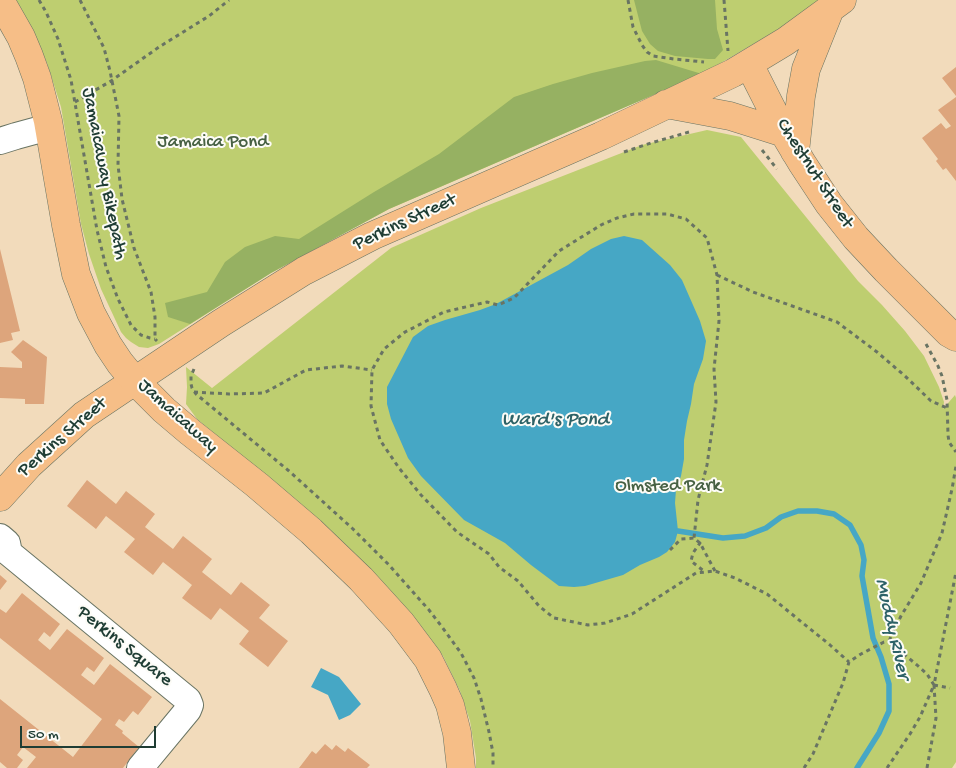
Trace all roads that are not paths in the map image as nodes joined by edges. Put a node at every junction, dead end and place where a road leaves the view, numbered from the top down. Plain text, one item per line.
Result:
1 (0, 0) edge
2 (836, 4) edge
3 (738, 61) junction
4 (666, 104) junction
5 (49, 127) junction
6 (0, 141) edge
7 (790, 143) junction
8 (956, 337) edge
9 (134, 380) junction
10 (0, 497) edge
11 (0, 536) edge
12 (140, 768) edge
13 (461, 768) edge

1 - 5 main road, Jamaicaway
2 - 3 main road, Perkins Street
2 - 7 main road
3 - 4 main road, Perkins Street
3 - 7 main road, Chestnut Street
4 - 7 main road
4 - 9 main road, Perkins Street
5 - 6 street
5 - 9 main road, Jamaicaway
7 - 8 main road, Chestnut Street
9 - 10 main road, Perkins Street
9 - 13 main road, Jamaicaway
11 - 12 street, Perkins Square

